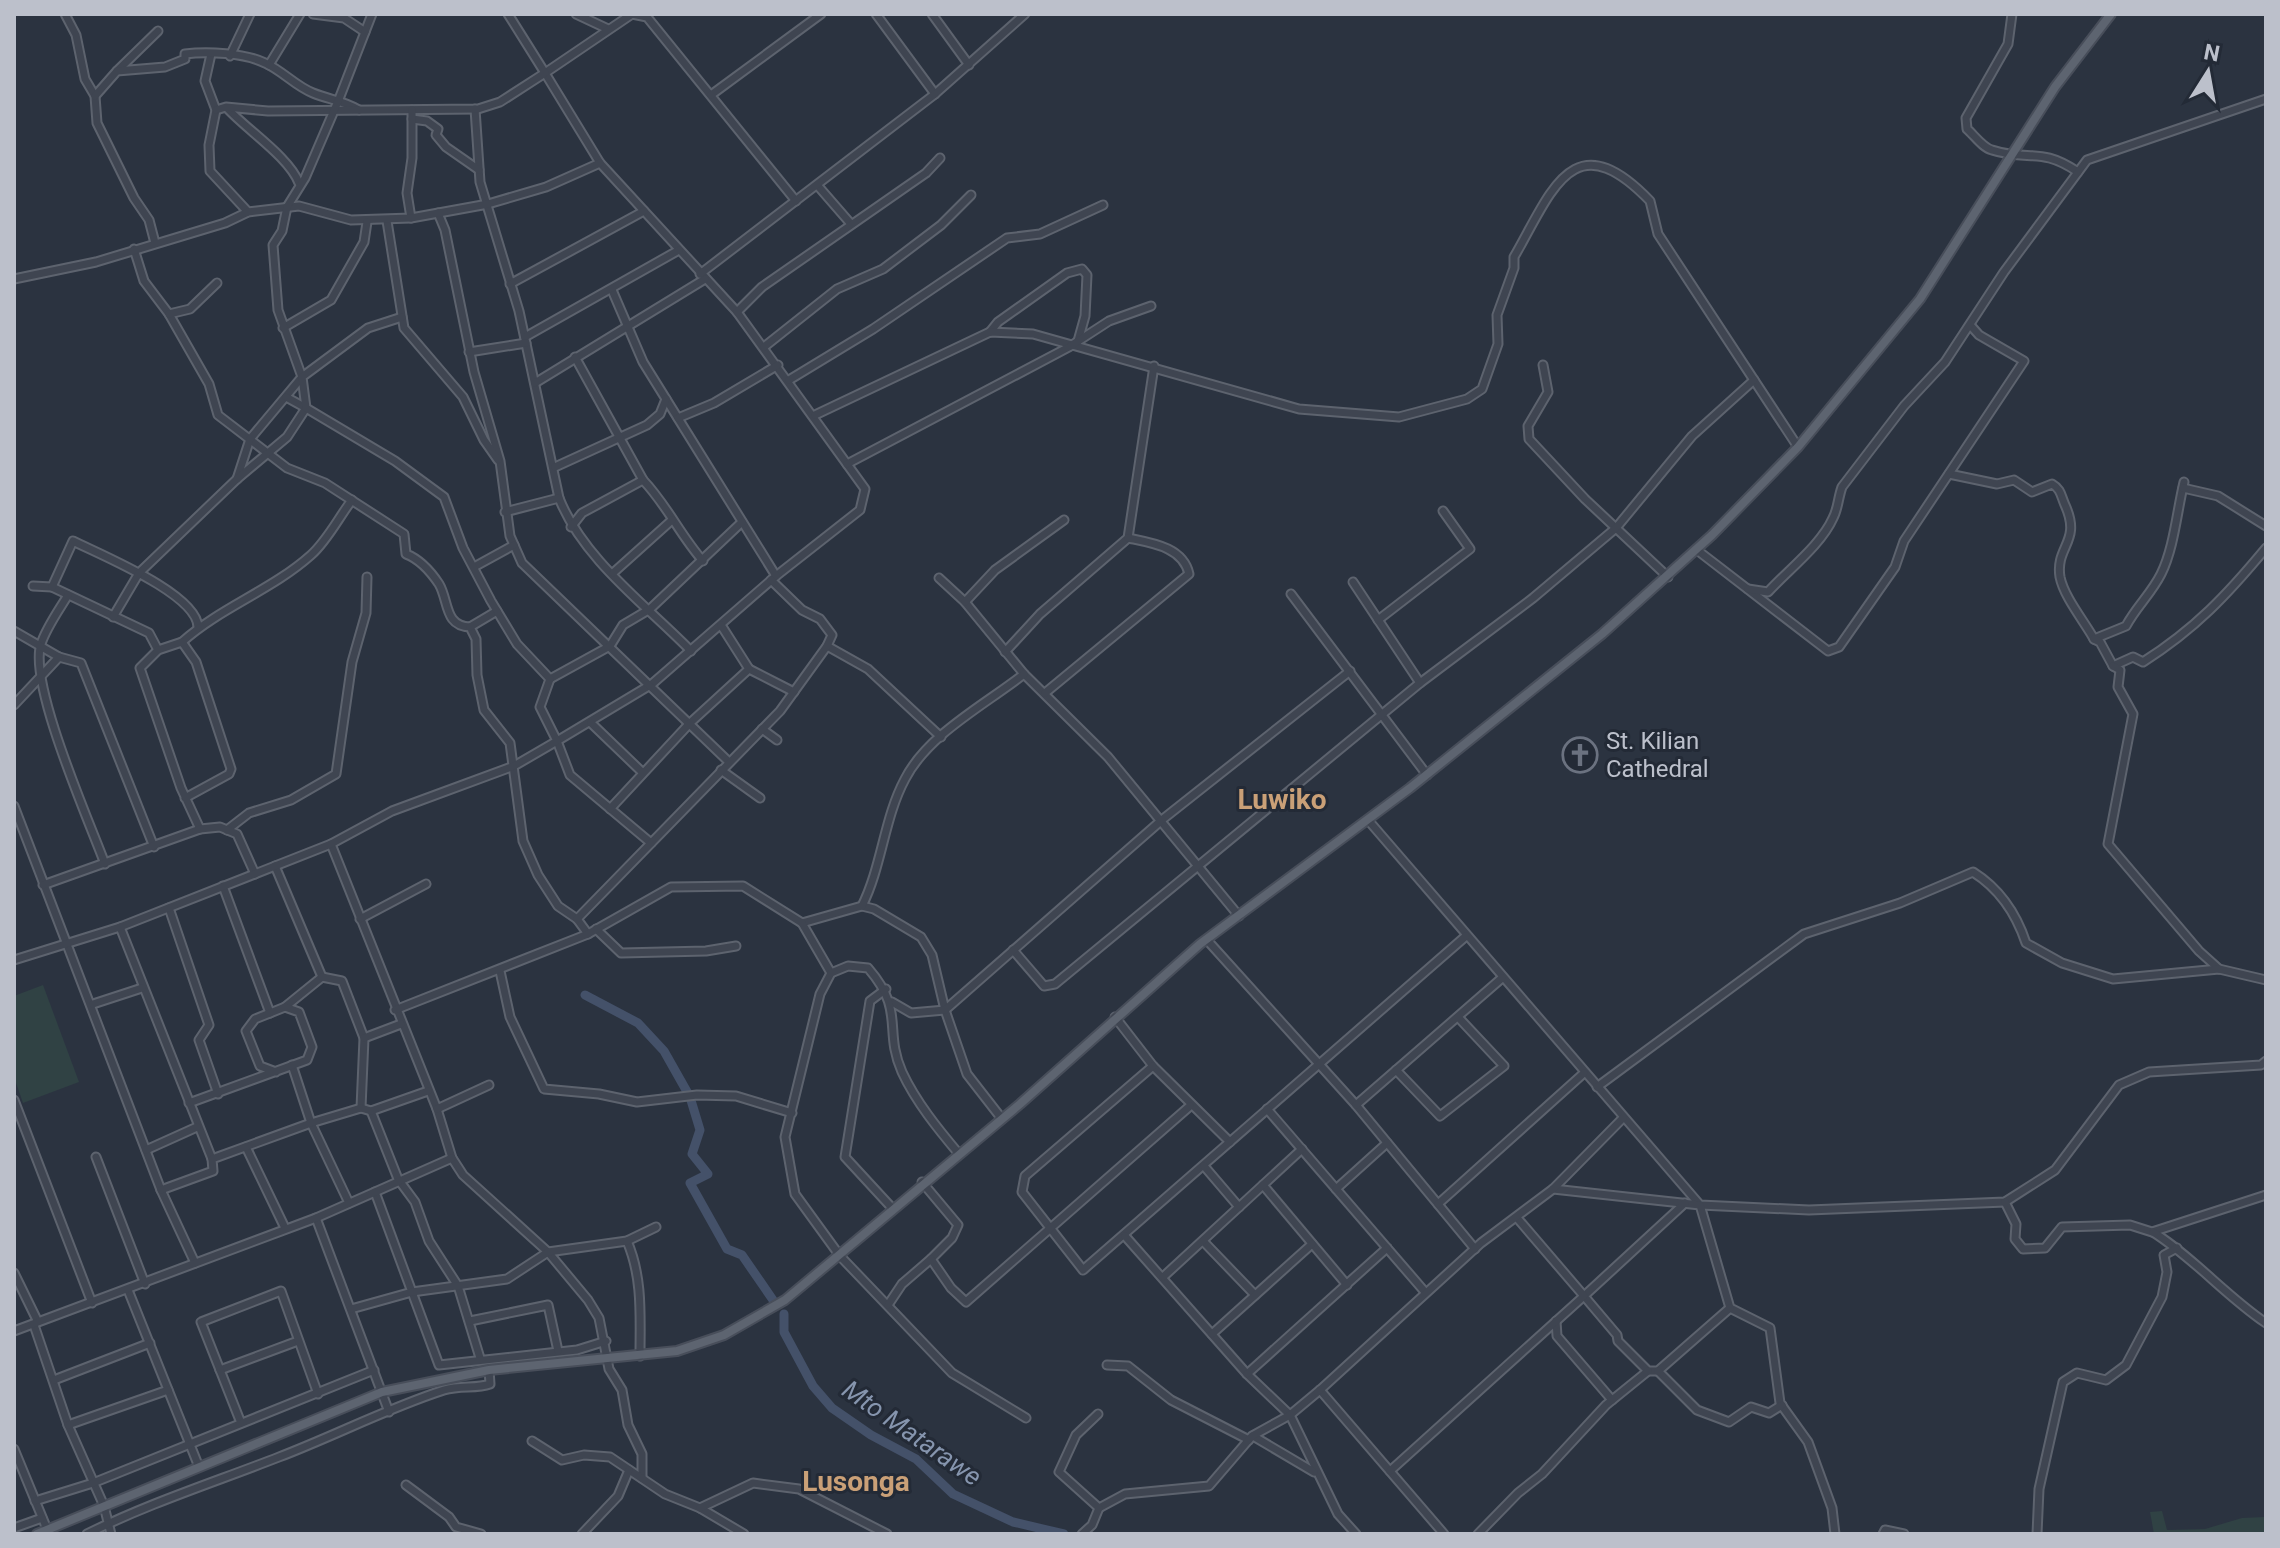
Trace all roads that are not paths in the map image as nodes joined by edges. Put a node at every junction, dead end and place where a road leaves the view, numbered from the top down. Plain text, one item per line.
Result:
1 (65, 14) edge
2 (250, 14) edge
3 (300, 14) edge
4 (313, 14) edge
5 (372, 14) edge
6 (508, 14) edge
7 (576, 14) edge
8 (632, 14) edge
9 (821, 14) edge
10 (876, 14) edge
11 (932, 14) edge
12 (1025, 14) edge
13 (2012, 14) edge
14 (2111, 14) edge
15 (608, 29) junction
16 (158, 31) dead end
17 (365, 32) junction
18 (211, 54) junction
19 (230, 56) junction
20 (269, 65) junction
21 (969, 65) junction
22 (117, 71) junction
23 (545, 73) junction
24 (935, 94) junction
25 (711, 95) junction
26 (95, 96) junction
27 (339, 99) junction
28 (2266, 99) edge
29 (226, 107) junction
30 (335, 109) junction
31 (475, 109) junction
32 (216, 110) junction
33 (412, 110) junction
34 (363, 111) junction
35 (412, 119) junction
36 (2013, 155) junction
37 (940, 158) dead end
38 (600, 163) junction
39 (479, 170) junction
40 (2078, 172) junction
41 (299, 183) junction
42 (818, 186) junction
43 (971, 195) dead end
44 (796, 201) junction
45 (488, 204) junction
46 (1103, 205) dead end
47 (287, 207) junction
48 (644, 211) junction
49 (248, 212) junction
50 (438, 213) junction
51 (411, 218) junction
52 (387, 221) junction
53 (367, 222) junction
54 (851, 224) junction
55 (155, 243) junction
56 (134, 249) junction
57 (679, 250) junction
58 (703, 276) junction
59 (14, 279) edge
60 (217, 283) dead end
61 (510, 284) junction
62 (612, 290) junction
63 (1151, 306) dead end
64 (737, 312) junction
65 (169, 314) junction
66 (402, 317) junction
67 (628, 324) junction
68 (1971, 326) junction
69 (283, 328) junction
70 (990, 332) junction
71 (526, 340) junction
72 (1078, 341) junction
73 (764, 347) junction
74 (1069, 347) junction
75 (469, 352) junction
76 (575, 357) junction
77 (778, 365) junction
78 (1543, 365) dead end
79 (1154, 366) junction
80 (302, 377) junction
81 (789, 380) junction
82 (1754, 380) junction
83 (535, 383) junction
84 (286, 397) junction
85 (666, 399) junction
86 (306, 408) junction
87 (815, 415) junction
88 (678, 418) junction
89 (620, 438) junction
90 (250, 439) junction
91 (1798, 447) junction
92 (268, 455) junction
93 (500, 461) junction
94 (847, 464) junction
95 (555, 467) junction
96 (1949, 474) junction
97 (237, 479) junction
98 (643, 480) junction
99 (559, 498) junction
100 (352, 500) junction
101 (1443, 511) dead end
102 (505, 512) junction
103 (672, 520) junction
104 (1064, 520) dead end
105 (742, 522) junction
106 (2266, 526) edge
107 (571, 527) junction
108 (1616, 528) junction
109 (1128, 538) junction
110 (514, 545) junction
111 (2266, 548) edge
112 (1697, 550) junction
113 (703, 561) junction
114 (474, 567) junction
115 (139, 573) junction
116 (613, 573) junction
117 (367, 577) dead end
118 (1668, 577) junction
119 (774, 578) junction
120 (939, 578) dead end
121 (1353, 582) dead end
122 (33, 586) dead end
123 (52, 587) junction
124 (1748, 589) junction
125 (1291, 594) dead end
126 (68, 595) junction
127 (965, 602) junction
128 (650, 609) junction
129 (497, 611) junction
130 (113, 617) junction
131 (1378, 620) junction
132 (721, 625) junction
133 (198, 627) junction
134 (470, 627) junction
135 (14, 631) edge
136 (2094, 639) junction
137 (182, 642) junction
138 (40, 646) junction
139 (610, 646) junction
140 (827, 646) junction
141 (158, 650) junction
142 (691, 651) junction
143 (1005, 652) junction
144 (59, 657) junction
145 (2113, 666) junction
146 (749, 669) junction
147 (1350, 671) junction
148 (1024, 674) junction
149 (43, 678) junction
150 (550, 679) junction
151 (1420, 683) junction
152 (652, 684) junction
153 (794, 692) junction
154 (1045, 693) junction
155 (14, 705) edge
156 (1382, 715) junction
157 (591, 723) junction
158 (690, 723) junction
159 (762, 729) junction
160 (941, 737) junction
161 (777, 740) dead end
162 (557, 741) junction
163 (729, 762) junction
164 (514, 766) junction
165 (721, 770) junction
166 (642, 772) junction
167 (1427, 775) junction
168 (185, 798) junction
169 (760, 798) dead end
170 (14, 806) edge
171 (610, 809) junction
172 (1163, 819) junction
173 (1368, 820) junction
174 (200, 829) junction
175 (227, 830) junction
176 (651, 843) junction
177 (331, 844) junction
178 (154, 847) junction
179 (105, 864) junction
180 (1197, 864) junction
181 (275, 866) junction
182 (255, 874) junction
183 (426, 884) dead end
184 (43, 885) junction
185 (223, 886) junction
186 (862, 906) junction
187 (169, 908) junction
188 (1239, 916) junction
189 (360, 919) junction
190 (577, 919) junction
191 (802, 923) junction
192 (120, 927) junction
193 (596, 929) junction
194 (588, 934) junction
195 (1466, 936) junction
196 (1207, 940) junction
197 (70, 945) junction
198 (736, 946) dead end
199 (1013, 950) junction
200 (14, 960) edge
201 (2219, 969) junction
202 (500, 971) junction
203 (831, 973) junction
204 (322, 977) junction
205 (1502, 978) junction
206 (2266, 980) edge
207 (142, 988) junction
208 (886, 989) junction
209 (889, 999) junction
210 (93, 1004) junction
211 (285, 1007) junction
212 (395, 1010) junction
213 (945, 1010) junction
214 (270, 1013) junction
215 (1115, 1017) junction
216 (1458, 1017) junction
217 (401, 1024) junction
218 (364, 1038) junction
219 (2266, 1061) edge
220 (1318, 1064) junction
221 (292, 1065) junction
222 (1153, 1066) junction
223 (1396, 1070) junction
224 (276, 1072) junction
225 (1584, 1073) junction
226 (489, 1085) dead end
227 (1597, 1087) junction
228 (428, 1091) junction
229 (218, 1094) junction
230 (14, 1100) edge
231 (189, 1103) junction
232 (1356, 1105) junction
233 (1190, 1106) junction
234 (361, 1108) junction
235 (437, 1109) junction
236 (1267, 1109) junction
237 (371, 1111) junction
238 (792, 1113) junction
239 (1623, 1118) junction
240 (1002, 1119) junction
241 (311, 1123) junction
242 (197, 1127) junction
243 (1230, 1142) junction
244 (1387, 1143) junction
245 (246, 1147) junction
246 (1302, 1149) junction
247 (146, 1150) junction
248 (959, 1154) junction
249 (96, 1157) dead end
250 (452, 1158) junction
251 (212, 1159) junction
252 (1204, 1166) junction
253 (398, 1179) junction
254 (922, 1182) junction
255 (1263, 1185) junction
256 (1336, 1189) junction
257 (1553, 1189) junction
258 (161, 1190) junction
259 (375, 1192) junction
260 (2266, 1195) edge
261 (1692, 1196) junction
262 (2005, 1202) junction
263 (349, 1203) junction
264 (1685, 1203) junction
265 (1438, 1204) junction
266 (1700, 1205) junction
267 (1239, 1207) junction
268 (892, 1208) junction
269 (316, 1218) junction
270 (1518, 1219) junction
271 (656, 1227) dead end
272 (285, 1228) junction
273 (1051, 1229) junction
274 (2152, 1232) junction
275 (1125, 1236) junction
276 (627, 1241) junction
277 (1203, 1241) junction
278 (1312, 1244) junction
279 (1387, 1248) junction
280 (2177, 1248) junction
281 (1475, 1249) junction
282 (548, 1252) junction
283 (840, 1256) junction
284 (931, 1259) junction
285 (195, 1263) junction
286 (14, 1273) edge
287 (1163, 1277) junction
288 (145, 1284) junction
289 (1347, 1285) junction
290 (458, 1286) junction
291 (128, 1290) junction
292 (412, 1292) junction
293 (1425, 1292) junction
294 (1255, 1295) junction
295 (1584, 1296) junction
296 (92, 1303) junction
297 (888, 1305) junction
298 (1730, 1308) junction
299 (351, 1309) junction
300 (470, 1321) junction
301 (1556, 1321) junction
302 (36, 1322) junction
303 (2266, 1323) edge
304 (14, 1331) edge
305 (1212, 1334) junction
306 (298, 1341) junction
307 (606, 1341) junction
308 (150, 1343) junction
309 (558, 1351) junction
310 (640, 1356) junction
311 (480, 1358) junction
312 (608, 1359) junction
313 (1107, 1365) dead end
314 (220, 1370) junction
315 (374, 1370) junction
316 (489, 1370) junction
317 (1648, 1371) junction
318 (1658, 1371) junction
319 (1247, 1374) junction
320 (54, 1380) junction
321 (168, 1390) junction
322 (1320, 1390) junction
323 (382, 1392) junction
324 (318, 1394) junction
325 (1612, 1400) junction
326 (1782, 1405) junction
327 (389, 1412) junction
328 (1098, 1414) dead end
329 (1290, 1415) junction
330 (1026, 1418) dead end
331 (241, 1423) junction
332 (68, 1425) junction
333 (1251, 1438) junction
334 (532, 1441) dead end
335 (189, 1444) junction
336 (14, 1449) edge
337 (199, 1467) junction
338 (629, 1470) junction
339 (1390, 1471) junction
340 (1316, 1473) junction
341 (642, 1478) junction
342 (93, 1483) junction
343 (406, 1485) dead end
344 (35, 1501) junction
345 (104, 1506) junction
346 (700, 1508) junction
347 (1099, 1508) junction
348 (42, 1518) junction
349 (108, 1523) junction
350 (14, 1528) edge
351 (48, 1532) edge
352 (37, 1534) edge
353 (87, 1534) edge
354 (111, 1534) edge
355 (481, 1534) edge
356 (582, 1534) edge
357 (744, 1534) edge
358 (887, 1534) edge
359 (1082, 1534) edge
360 (1356, 1534) edge
361 (1444, 1534) edge
362 (1478, 1534) edge
363 (1835, 1534) edge
364 (1883, 1534) edge
365 (1904, 1534) edge
366 (2037, 1534) edge

1 - 26 street
2 - 19 street
3 - 20 street
4 - 17 street
5 - 17 street
6 - 23 street
7 - 15 street
8 - 15 street
8 - 25 street
9 - 25 street
10 - 24 street
11 - 21 street
12 - 21 street
13 - 36 street
14 - 36 main road
15 - 23 street
16 - 22 street
17 - 27 street
18 - 19 street
18 - 22 street
18 - 32 street
19 - 20 street
20 - 27 street
21 - 24 street
22 - 26 street
23 - 31 street
23 - 38 street
24 - 42 street
25 - 44 street
26 - 55 street
27 - 30 street
27 - 34 street
28 - 40 street
29 - 30 street
29 - 32 street
29 - 41 street
30 - 34 street
30 - 41 street
31 - 33 street
31 - 39 street
32 - 49 street
33 - 34 street
33 - 35 street
35 - 39 street
35 - 51 street
36 - 40 street
36 - 91 main road
37 - 54 street
38 - 45 street
38 - 48 street
39 - 45 street
40 - 68 street
41 - 47 street
42 - 44 street
42 - 54 street
43 - 73 street
44 - 58 street
45 - 50 street
45 - 61 street
46 - 81 street
47 - 49 street
47 - 53 street
47 - 69 street
48 - 57 street
48 - 61 street
49 - 55 street
50 - 51 street
50 - 75 street
51 - 52 street
52 - 53 street
52 - 66 street
53 - 69 street
54 - 64 street
55 - 56 street
56 - 59 street
56 - 65 street
57 - 58 street
57 - 62 street
58 - 64 street
58 - 67 street
60 - 65 street
61 - 71 street
62 - 67 street
62 - 71 street
63 - 72 street
64 - 73 street
65 - 90 street
66 - 80 street
66 - 93 street
67 - 76 street
67 - 85 street
68 - 96 street
68 - 124 street
69 - 80 street
70 - 72 street
70 - 74 street
70 - 87 street
71 - 75 street
71 - 83 street
72 - 74 street
73 - 77 street
74 - 79 street
74 - 94 street
75 - 93 street
76 - 83 street
76 - 89 street
77 - 81 street
77 - 88 street
78 - 108 street
79 - 82 street
79 - 109 street
80 - 84 street
80 - 86 street
81 - 87 street
82 - 91 street
82 - 108 street
83 - 95 street
84 - 86 street
84 - 90 street
85 - 88 street
85 - 89 street
86 - 92 street
86 - 114 street
87 - 94 street
88 - 105 street
89 - 95 street
89 - 98 street
90 - 92 street
90 - 97 street
91 - 112 main road
92 - 97 street
92 - 100 street
93 - 102 street
94 - 119 street
95 - 99 street
96 - 124 street
96 - 136 street
97 - 115 street
98 - 103 street
98 - 107 street
99 - 102 street
99 - 107 street
100 - 133 street
100 - 134 street
101 - 131 street
102 - 110 street
103 - 113 street
103 - 116 street
104 - 127 street
105 - 113 street
105 - 119 street
106 - 136 street
107 - 116 street
108 - 118 street
108 - 151 street
109 - 143 street
109 - 154 street
110 - 114 street
110 - 139 street
111 - 145 street
112 - 118 main road
112 - 124 street
113 - 128 street
114 - 129 street
115 - 123 street
115 - 130 street
115 - 133 street
116 - 128 street
117 - 175 street
118 - 167 main road
119 - 132 street
119 - 140 street
120 - 127 street
121 - 131 street
122 - 123 street
123 - 126 street
125 - 147 street
126 - 130 street
126 - 138 street
127 - 143 street
128 - 139 street
128 - 142 street
129 - 134 street
129 - 150 street
130 - 141 street
131 - 151 street
132 - 142 street
132 - 146 street
133 - 137 street
134 - 164 street
135 - 138 street
136 - 145 street
137 - 141 street
137 - 168 street
138 - 144 street
138 - 149 street
139 - 150 street
139 - 152 street
140 - 153 street
140 - 160 street
141 - 168 street
142 - 152 street
143 - 148 street
144 - 149 street
144 - 178 street
145 - 201 street
146 - 153 street
146 - 158 street
147 - 156 street
147 - 172 street
148 - 154 street
148 - 160 street
149 - 155 street
149 - 179 street
150 - 162 street
151 - 156 street
152 - 157 street
152 - 158 street
153 - 159 street
154 - 172 street
156 - 167 street
156 - 180 street
157 - 162 street
157 - 166 street
158 - 163 street
158 - 166 street
159 - 161 street
159 - 163 street
160 - 186 street
162 - 164 street
162 - 171 street
163 - 165 street
164 - 177 street
164 - 190 street
165 - 169 street
165 - 176 street
166 - 171 street
167 - 173 main road
168 - 174 street
170 - 184 street
171 - 176 street
172 - 180 street
172 - 199 street
173 - 188 main road
173 - 195 street
174 - 175 street
174 - 178 street
175 - 182 street
176 - 190 street
177 - 181 street
177 - 189 street
178 - 179 street
179 - 184 street
180 - 188 street
180 - 199 street
181 - 182 street
181 - 204 street
182 - 185 street
183 - 189 street
184 - 197 street
185 - 187 street
185 - 214 street
186 - 191 street
186 - 213 street
187 - 192 street
187 - 229 street
188 - 196 main road
189 - 212 street
190 - 194 street
191 - 193 street
191 - 203 street
192 - 197 street
192 - 207 street
193 - 194 street
193 - 198 street
194 - 202 street
195 - 205 street
195 - 220 street
196 - 215 main road
196 - 220 street
197 - 200 street
197 - 210 street
199 - 213 street
201 - 206 street
201 - 227 street
202 - 212 street
202 - 238 street
203 - 208 street
203 - 238 street
204 - 211 street
204 - 218 street
205 - 216 street
205 - 225 street
207 - 210 street
207 - 231 street
208 - 209 street
208 - 268 street
209 - 213 street
209 - 248 street
210 - 247 street
211 - 214 street
211 - 221 street
212 - 217 street
213 - 240 street
214 - 224 street
215 - 222 street
215 - 240 main road
216 - 223 street
216 - 223 street
217 - 218 street
217 - 228 street
218 - 234 street
219 - 262 street
220 - 232 street
220 - 236 street
221 - 224 street
221 - 241 street
222 - 233 street
222 - 273 street
223 - 232 street
224 - 229 street
225 - 227 street
225 - 265 street
226 - 235 street
227 - 239 street
228 - 235 street
228 - 237 street
229 - 231 street
230 - 296 street
231 - 242 street
232 - 244 street
233 - 243 street
233 - 273 street
234 - 237 street
234 - 241 street
235 - 250 street
236 - 243 street
236 - 246 street
237 - 253 street
238 - 283 street
239 - 257 street
239 - 261 street
240 - 248 main road
241 - 245 street
241 - 263 street
242 - 247 street
242 - 251 street
243 - 252 street
244 - 256 street
244 - 265 street
245 - 251 street
245 - 272 street
246 - 255 street
246 - 256 street
247 - 258 street
248 - 254 main road
249 - 288 street
250 - 253 street
250 - 282 street
251 - 258 street
252 - 267 street
252 - 275 street
253 - 259 street
253 - 290 street
254 - 268 main road
254 - 284 street
255 - 267 street
255 - 278 street
256 - 279 street
257 - 264 street
257 - 270 street
258 - 285 street
259 - 263 street
259 - 292 street
260 - 274 street
261 - 264 street
261 - 266 street
262 - 266 street
262 - 274 street
263 - 269 street
264 - 266 street
264 - 295 street
265 - 281 street
266 - 298 street
267 - 277 street
268 - 283 main road
269 - 272 street
269 - 299 street
270 - 281 street
270 - 295 street
271 - 276 street
272 - 285 street
273 - 275 street
273 - 284 street
274 - 280 street
275 - 287 street
276 - 282 street
276 - 310 street
277 - 287 street
277 - 294 street
278 - 289 street
278 - 294 street
279 - 289 street
279 - 293 street
280 - 303 street
280 - 366 street
281 - 293 street
282 - 290 street
282 - 307 street
283 - 297 street
283 - 310 main road
284 - 297 street
285 - 288 street
286 - 302 street
287 - 305 street
288 - 291 street
289 - 319 street
290 - 292 street
290 - 300 street
291 - 296 street
291 - 308 street
292 - 299 street
292 - 311 street
293 - 322 street
294 - 305 street
295 - 301 street
295 - 317 street
296 - 302 street
297 - 330 street
298 - 318 street
298 - 326 street
299 - 315 street
300 - 309 street
300 - 311 street
301 - 325 street
301 - 339 street
302 - 304 street
302 - 320 street
305 - 319 street
306 - 314 street
306 - 314 street
306 - 324 street
307 - 309 street
307 - 312 street
308 - 320 street
308 - 321 street
309 - 311 street
310 - 312 main road
312 - 316 main road
312 - 341 street
313 - 333 street
314 - 331 street
315 - 323 street
315 - 324 street
316 - 323 main road
316 - 327 street
317 - 318 street
317 - 325 street
318 - 326 street
319 - 329 street
320 - 332 street
321 - 332 street
321 - 335 street
322 - 329 street
322 - 339 street
323 - 327 street
323 - 337 main road
324 - 331 street
325 - 362 street
326 - 363 street
327 - 349 street
328 - 347 street
329 - 333 street
329 - 340 street
331 - 335 street
332 - 342 street
333 - 340 street
333 - 347 street
334 - 338 street
335 - 337 street
335 - 342 street
336 - 344 street
337 - 345 main road
338 - 341 street
338 - 356 street
339 - 361 street
340 - 360 street
341 - 346 street
342 - 344 street
342 - 345 street
343 - 355 street
344 - 348 street
345 - 349 street
345 - 351 main road
346 - 357 street
346 - 358 street
347 - 359 street
348 - 350 street
348 - 351 street
349 - 353 street
349 - 354 street
351 - 352 main road
364 - 365 street

